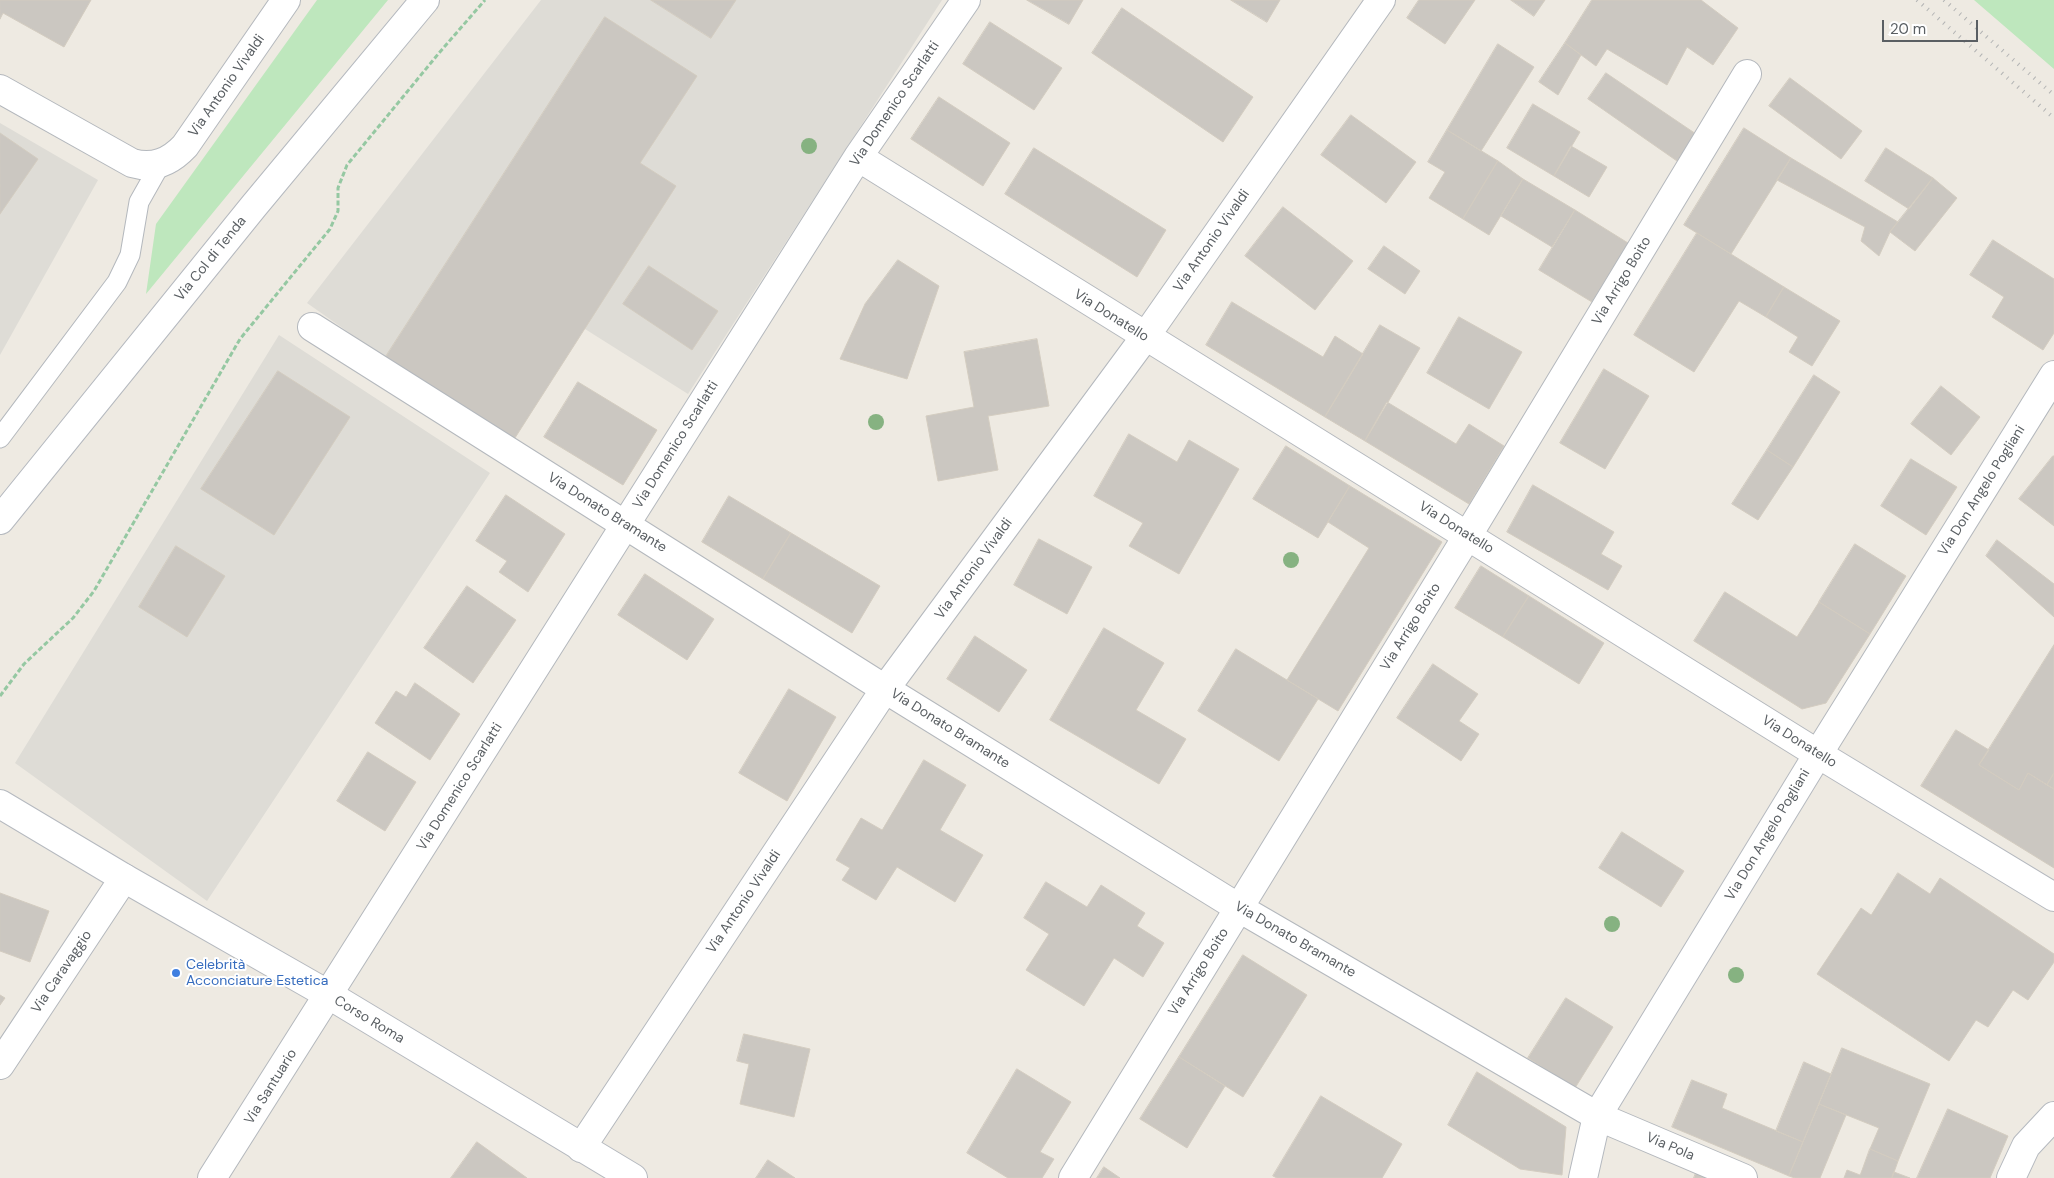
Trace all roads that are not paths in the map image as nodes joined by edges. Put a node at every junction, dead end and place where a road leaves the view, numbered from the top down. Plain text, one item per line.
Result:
1 (286, 0) edge
2 (425, 0) edge
3 (966, 0) edge
4 (1380, 0) edge
5 (1746, 74) dead end
6 (0, 89) edge
7 (858, 157) junction
8 (161, 163) junction
9 (312, 328) dead end
10 (1145, 337) junction
11 (2054, 375) edge
12 (0, 438) edge
13 (0, 520) edge
14 (625, 525) junction
15 (1468, 535) junction
16 (885, 689) junction
17 (1818, 754) junction
18 (0, 804) edge
19 (124, 878) junction
20 (2054, 897) edge
21 (1239, 908) junction
22 (329, 995) junction
23 (0, 1065) edge
24 (1597, 1116) junction
25 (2054, 1116) edge
26 (581, 1148) junction
27 (212, 1178) edge
28 (633, 1178) edge
29 (1073, 1178) edge
30 (1584, 1178) edge
31 (1743, 1178) edge
32 (2011, 1178) edge

1 - 8 street, Via Antonio Vivaldi
2 - 13 street, Via Col di Tenda
3 - 7 street, Via Domenico Scarlatti
4 - 10 street, Via Antonio Vivaldi
5 - 15 street, Via Arrigo Boito
6 - 8 street
7 - 10 street, Via Donatello
7 - 14 street, Via Domenico Scarlatti
8 - 12 lane
9 - 14 street, Via Donato Bramante
10 - 15 street, Via Donatello
10 - 16 street, Via Antonio Vivaldi
11 - 17 street, Via Don Angelo Pogliani
14 - 16 street, Via Donato Bramante
14 - 22 street, Via Domenico Scarlatti
15 - 17 street, Via Donatello
15 - 21 street, Via Arrigo Boito
16 - 21 street, Via Donato Bramante
16 - 26 street, Via Antonio Vivaldi
17 - 20 street, Via Donatello
17 - 24 street, Via Don Angelo Pogliani
18 - 19 street, Corso Roma
19 - 22 street, Corso Roma
19 - 23 street, Via Caravaggio
21 - 24 street, Via Donato Bramante
21 - 29 street, Via Arrigo Boito
22 - 26 street, Corso Roma
22 - 27 street, Via Santuario
24 - 30 street, Via Don Angelo Pogliani
24 - 31 street, Via Pola
25 - 32 street
26 - 28 street, Corso Roma

